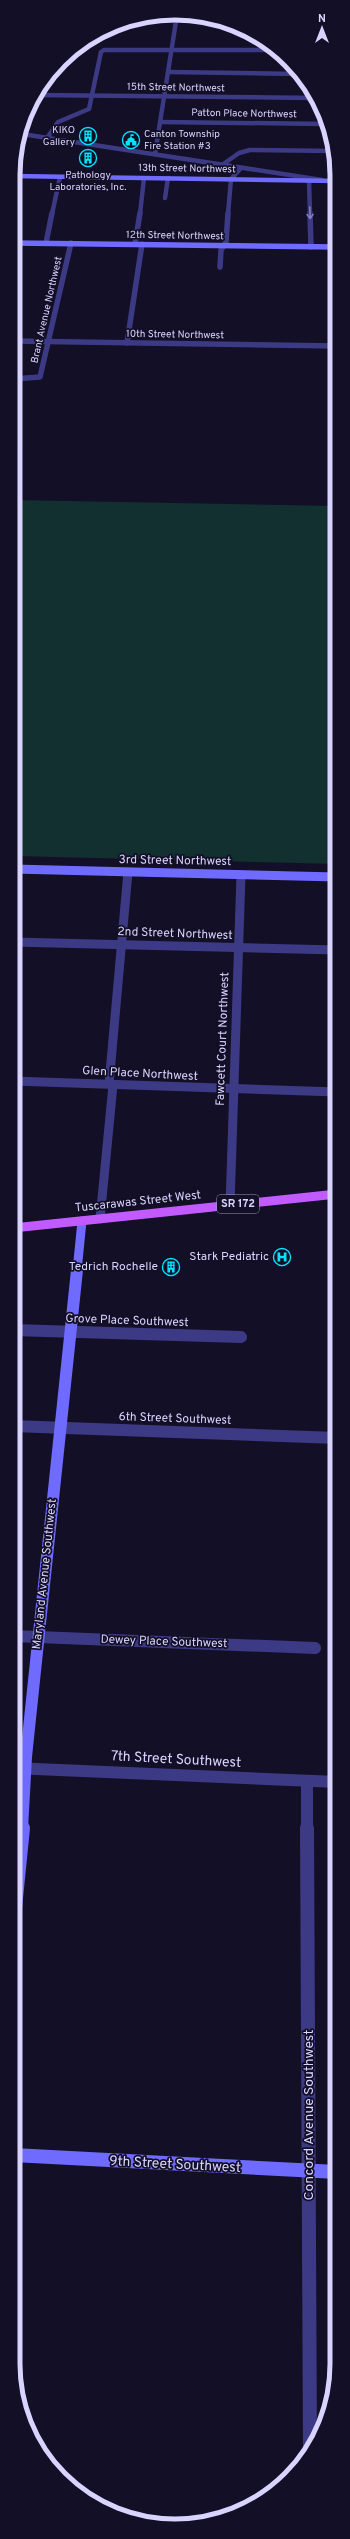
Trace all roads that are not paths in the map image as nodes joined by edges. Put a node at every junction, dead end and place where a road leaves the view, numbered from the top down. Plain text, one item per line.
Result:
1 (176, 20) edge
2 (170, 50) junction
3 (266, 50) edge
4 (168, 72) junction
5 (293, 74) edge
6 (42, 95) edge
7 (92, 96) junction
8 (164, 96) junction
9 (309, 98) edge
10 (161, 122) junction
11 (322, 124) edge
12 (25, 134) edge
13 (48, 138) junction
14 (328, 150) edge
15 (155, 154) junction
16 (222, 165) junction
17 (241, 168) junction
18 (20, 176) edge
19 (60, 177) junction
20 (144, 178) junction
21 (168, 178) junction
22 (231, 179) junction
23 (309, 180) junction
24 (323, 180) junction
25 (330, 181) edge
26 (165, 198) dead end
27 (20, 242) edge
28 (46, 243) junction
29 (71, 243) junction
30 (135, 244) junction
31 (142, 244) junction
32 (224, 245) junction
33 (311, 247) junction
34 (330, 247) edge
35 (220, 267) dead end
36 (20, 341) edge
37 (49, 342) junction
38 (128, 343) junction
39 (330, 346) edge
40 (20, 379) edge
41 (20, 869) edge
42 (128, 872) junction
43 (241, 875) junction
44 (330, 877) edge
45 (20, 942) edge
46 (121, 944) junction
47 (238, 948) junction
48 (330, 950) edge
49 (20, 1081) edge
50 (111, 1085) junction
51 (233, 1090) junction
52 (330, 1092) edge
53 (330, 1195) edge
54 (230, 1205) junction
55 (100, 1219) junction
56 (82, 1221) junction
57 (20, 1227) edge
58 (20, 1330) edge
59 (70, 1332) junction
60 (241, 1337) dead end
61 (20, 1426) edge
62 (61, 1428) junction
63 (330, 1438) edge
64 (20, 1636) edge
65 (39, 1637) junction
66 (315, 1648) dead end
67 (20, 1761) edge
68 (20, 1768) edge
69 (307, 1781) junction
70 (20, 1782) edge
71 (330, 1782) edge
72 (20, 1855) edge
73 (20, 2155) edge
74 (309, 2171) junction
75 (330, 2172) edge
76 (310, 2440) edge

1 - 2 street
2 - 3 street
2 - 4 street
2 - 7 street
4 - 5 street
4 - 8 street
6 - 7 street, 15th Street Northwest
7 - 8 street, 15th Street Northwest
7 - 13 street
8 - 9 street, 15th Street Northwest
8 - 10 street
10 - 11 street, Patton Place Northwest
10 - 15 street
12 - 13 street
13 - 15 street
14 - 16 street
15 - 16 street
16 - 17 street
17 - 22 street
17 - 24 street
18 - 19 street, 13th Street Northwest
19 - 20 street, 13th Street Northwest
19 - 28 street
20 - 21 street, 13th Street Northwest
20 - 30 street
21 - 22 street, 13th Street Northwest
21 - 26 street
22 - 23 street, 13th Street Northwest
22 - 32 street
23 - 24 street, 13th Street Northwest
23 -> 33 street
24 - 25 street, 13th Street Northwest
27 - 28 street, 12th Street Northwest
28 - 29 street, 12th Street Northwest
29 - 30 street, 12th Street Northwest
29 - 37 street, Brant Avenue Northwest
30 - 31 street, 12th Street Northwest
31 - 32 street, 12th Street Northwest
31 - 38 street
32 - 33 street, 12th Street Northwest
32 - 35 street
33 - 34 street, 12th Street Northwest
36 - 37 street, 10th Street Northwest
37 - 38 street, 10th Street Northwest
37 - 40 street, Brant Avenue Northwest
38 - 39 street, 10th Street Northwest
41 - 42 street, 3rd Street Northwest
42 - 43 street, 3rd Street Northwest
42 - 46 street
43 - 44 street, 3rd Street Northwest
43 - 47 street, Fawcett Court Northwest
45 - 46 street, 2nd Street Northwest
46 - 47 street, 2nd Street Northwest
46 - 50 street
47 - 48 street, 2nd Street Northwest
47 - 51 street, Fawcett Court Northwest
49 - 50 street, Glen Place Northwest
50 - 51 street, Glen Place Northwest
50 - 55 street
51 - 52 street, Glen Place Northwest
51 - 54 street, Fawcett Court Northwest
53 - 54 main road, Tuscarawas Street West / SR 172
54 - 55 main road, Tuscarawas Street West / SR 172
55 - 56 main road, Tuscarawas Street West / SR 172
56 - 57 main road, Tuscarawas Street West / SR 172
56 - 59 street, Maryland Avenue Southwest
58 - 59 street, Grove Place Southwest
59 - 60 street, Grove Place Southwest
59 - 62 street, Maryland Avenue Southwest
61 - 62 street, 6th Street Southwest
62 - 63 street, 6th Street Southwest
62 - 65 street, Maryland Avenue Southwest
64 - 65 street, Dewey Place Southwest
65 - 66 street, Dewey Place Southwest
65 - 67 street, Maryland Avenue Southwest
68 - 69 street, 7th Street Southwest
69 - 71 street, 7th Street Southwest
69 - 74 street, Concord Avenue Southwest
70 - 72 street, Maryland Avenue Southwest
73 - 74 street, 9th Street Southwest
74 - 75 street, 9th Street Southwest
74 - 76 street, Concord Avenue Southwest

